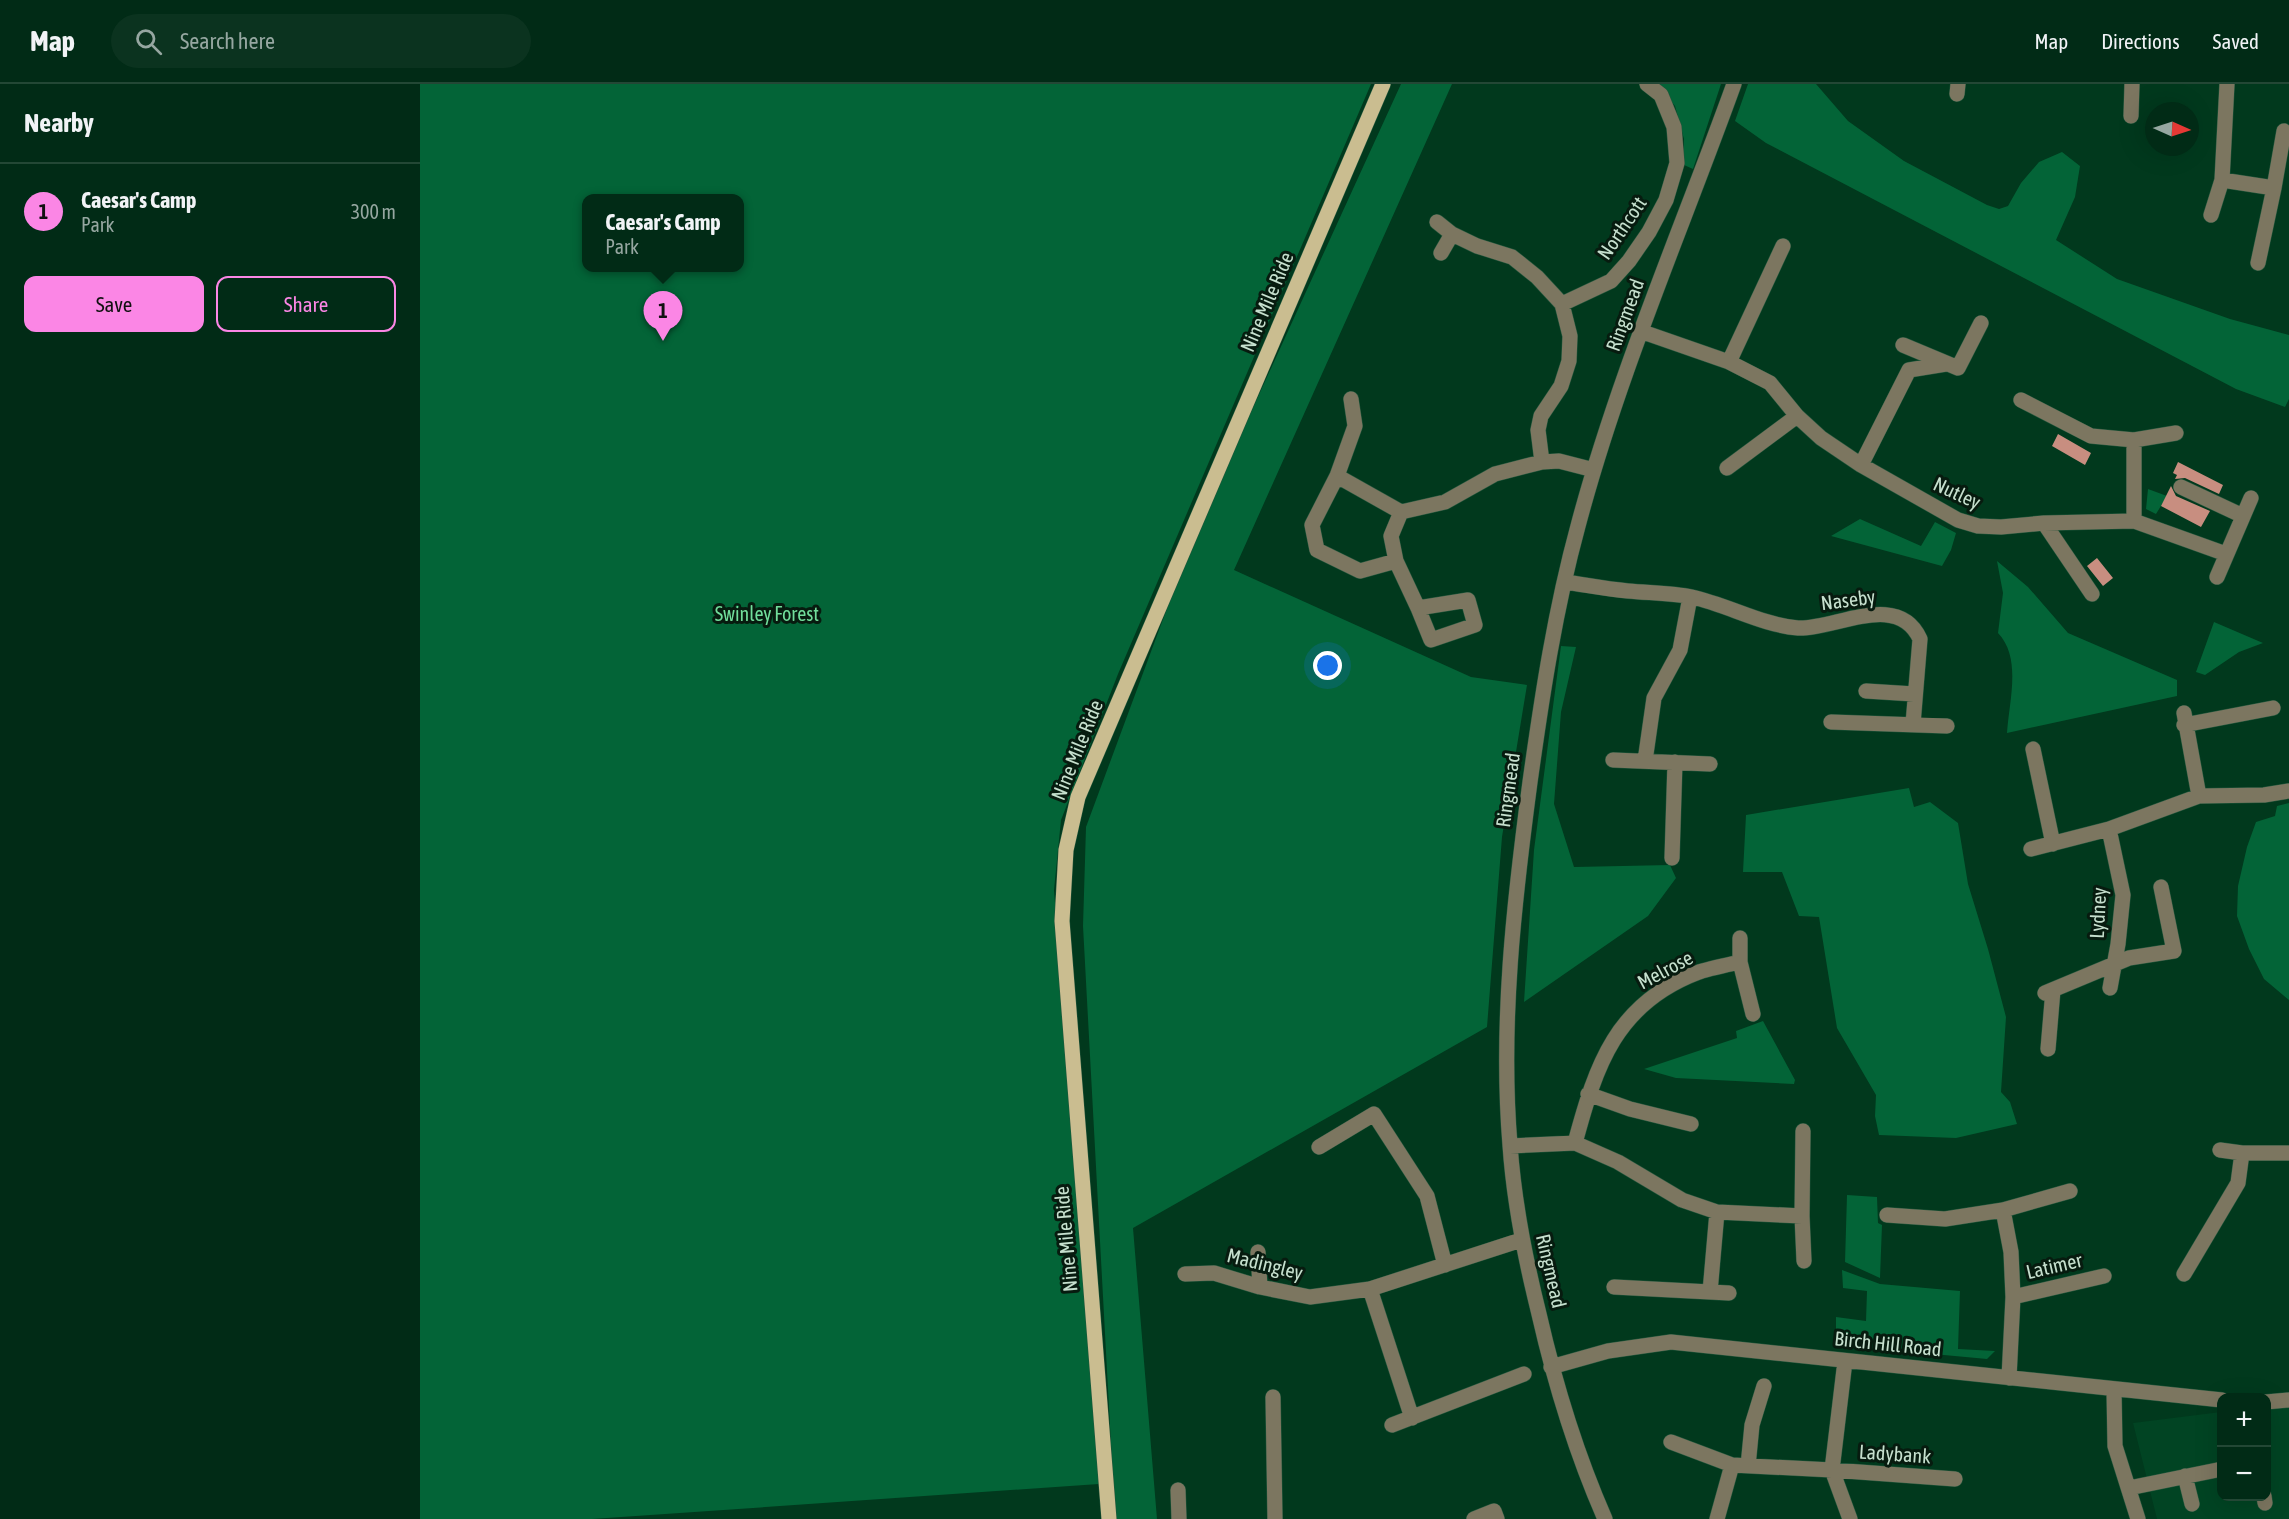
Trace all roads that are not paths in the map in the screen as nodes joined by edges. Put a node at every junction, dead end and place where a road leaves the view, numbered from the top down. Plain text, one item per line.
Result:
1 (1383, 84) edge
2 (1647, 84) edge
3 (1734, 84) edge
4 (2132, 84) edge
5 (2227, 84) edge
6 (2131, 116) dead end
7 (2284, 131) dead end
8 (2223, 180) junction
9 (2274, 188) junction
10 (2211, 215) dead end
11 (1437, 222) dead end
12 (1452, 234) junction
13 (1783, 246) dead end
14 (1441, 253) dead end
15 (2258, 264) dead end
16 (1562, 304) junction
17 (1981, 323) dead end
18 (1640, 331) junction
19 (1903, 345) dead end
20 (1729, 363) junction
21 (1946, 364) junction
22 (1351, 399) dead end
23 (2021, 400) dead end
24 (1797, 416) junction
25 (2176, 433) dead end
26 (2134, 440) junction
27 (1542, 462) junction
28 (1861, 465) junction
29 (1727, 468) dead end
30 (1594, 470) junction
31 (1337, 476) junction
32 (2181, 487) dead end
33 (2251, 498) dead end
34 (1401, 512) junction
35 (2243, 516) junction
36 (2134, 521) junction
37 (2044, 523) junction
38 (2226, 554) junction
39 (1396, 561) junction
40 (2217, 577) dead end
41 (1565, 582) junction
42 (2091, 594) dead end
43 (1690, 597) junction
44 (1418, 608) dead end
45 (1866, 691) dead end
46 (1914, 694) junction
47 (2273, 708) dead end
48 (1830, 722) dead end
49 (1913, 724) junction
50 (1947, 726) dead end
51 (2033, 749) dead end
52 (1613, 760) dead end
53 (1645, 761) junction
54 (1675, 762) junction
55 (1710, 764) dead end
56 (2289, 791) edge
57 (2199, 796) junction
58 (2109, 829) junction
59 (2053, 844) junction
60 (2031, 849) dead end
61 (1672, 858) dead end
62 (2161, 887) dead end
63 (1740, 938) dead end
64 (1740, 962) junction
65 (2114, 964) junction
66 (2110, 988) dead end
67 (1753, 1014) dead end
68 (2048, 1049) dead end
69 (1588, 1094) junction
70 (1691, 1124) dead end
71 (1803, 1131) dead end
72 (1575, 1143) junction
73 (1510, 1146) junction
74 (1319, 1147) dead end
75 (2220, 1150) dead end
76 (2242, 1153) junction
77 (2289, 1153) edge
78 (2070, 1191) dead end
79 (2003, 1210) junction
80 (1717, 1212) junction
81 (1887, 1215) dead end
82 (1802, 1216) junction
83 (1521, 1239) junction
84 (1258, 1252) dead end
85 (1804, 1261) dead end
86 (1444, 1265) junction
87 (1185, 1274) dead end
88 (2184, 1274) dead end
89 (2104, 1276) dead end
90 (1260, 1287) junction
91 (1614, 1287) dead end
92 (1370, 1289) junction
93 (1710, 1292) junction
94 (1729, 1293) dead end
95 (2013, 1297) junction
96 (1845, 1361) junction
97 (1551, 1367) junction
98 (1524, 1374) dead end
99 (2009, 1378) junction
100 (1764, 1386) dead end
101 (2114, 1390) junction
102 (1273, 1397) dead end
103 (2217, 1400) edge
104 (2289, 1400) edge
105 (2271, 1402) edge
106 (1412, 1418) junction
107 (1392, 1425) dead end
108 (1671, 1442) dead end
109 (1732, 1465) junction
110 (1748, 1466) junction
111 (1832, 1470) junction
112 (2217, 1470) edge
113 (2185, 1476) junction
114 (1955, 1479) dead end
115 (2129, 1488) junction
116 (1178, 1490) dead end
117 (2192, 1504) dead end
118 (1109, 1519) edge
119 (1179, 1519) edge
120 (1275, 1519) edge
121 (1474, 1519) edge
122 (1497, 1519) edge
123 (1605, 1519) edge
124 (1717, 1519) edge
125 (1850, 1519) edge
126 (2138, 1519) edge

1 - 118 main road, Nine Mile Ride
2 - 16 street, Northcott
3 - 18 street, Ringmead
4 - 6 street
5 - 8 street
7 - 9 street
8 - 9 street
8 - 10 street
9 - 15 street
11 - 12 street
12 - 14 street
12 - 16 street
13 - 20 street
16 - 27 street
17 - 21 street
18 - 20 street, Nutley
18 - 30 street, Ringmead
19 - 21 street
20 - 24 street, Nutley
21 - 28 street
22 - 31 street
23 - 26 street
24 - 28 street, Nutley
24 - 29 street
25 - 26 street
26 - 36 street
27 - 30 street
27 - 34 street
28 - 37 street, Nutley
30 - 41 street, Ringmead
31 - 34 street
31 - 39 street
32 - 35 street
33 - 35 street
34 - 39 street
35 - 38 street
36 - 37 street, Nutley
36 - 38 street, Nutley
37 - 42 street
38 - 40 street
39 - 44 street
41 - 43 street, Naseby
41 - 73 street, Ringmead
43 - 46 street, Naseby
43 - 53 street
45 - 46 street
46 - 49 street, Naseby
47 - 57 street
48 - 49 street
49 - 50 street
51 - 59 street
52 - 53 street
53 - 54 street
54 - 55 street
54 - 61 street
56 - 57 street
57 - 58 street
58 - 59 street
58 - 65 street, Lydney
59 - 60 street
62 - 65 street, Lydney
63 - 64 street
64 - 67 street
64 - 69 street, Melrose
65 - 66 street, Lydney
65 - 68 street, Lydney
69 - 70 street
69 - 72 street, Melrose
71 - 82 street
72 - 73 street
72 - 80 street
73 - 83 street, Ringmead
74 - 86 street
75 - 76 street
76 - 77 street
76 - 88 street
78 - 79 street
79 - 81 street
79 - 95 street, Latimer
80 - 82 street
80 - 93 street
82 - 85 street
83 - 86 street, Madingley
83 - 97 street, Ringmead
84 - 90 street
86 - 92 street, Madingley
87 - 90 street, Madingley
89 - 95 street, Latimer
90 - 92 street, Madingley
91 - 93 street
92 - 106 street
93 - 94 street
95 - 99 street, Latimer
96 - 97 street, Birch Hill Road
96 - 99 street, Birch Hill Road
96 - 111 street, Ladybank
97 - 123 street, Ringmead
98 - 106 street
99 - 101 street, Birch Hill Road
100 - 110 street
101 - 103 street, Birch Hill Road
101 - 115 street
102 - 120 street
104 - 105 street
106 - 107 street
108 - 109 street, Ladybank
109 - 110 street, Ladybank
109 - 124 street
110 - 111 street, Ladybank
111 - 114 street, Ladybank
111 - 125 street, Ladybank
112 - 113 street
113 - 115 street
113 - 117 street
115 - 126 street
116 - 119 street
121 - 122 street

